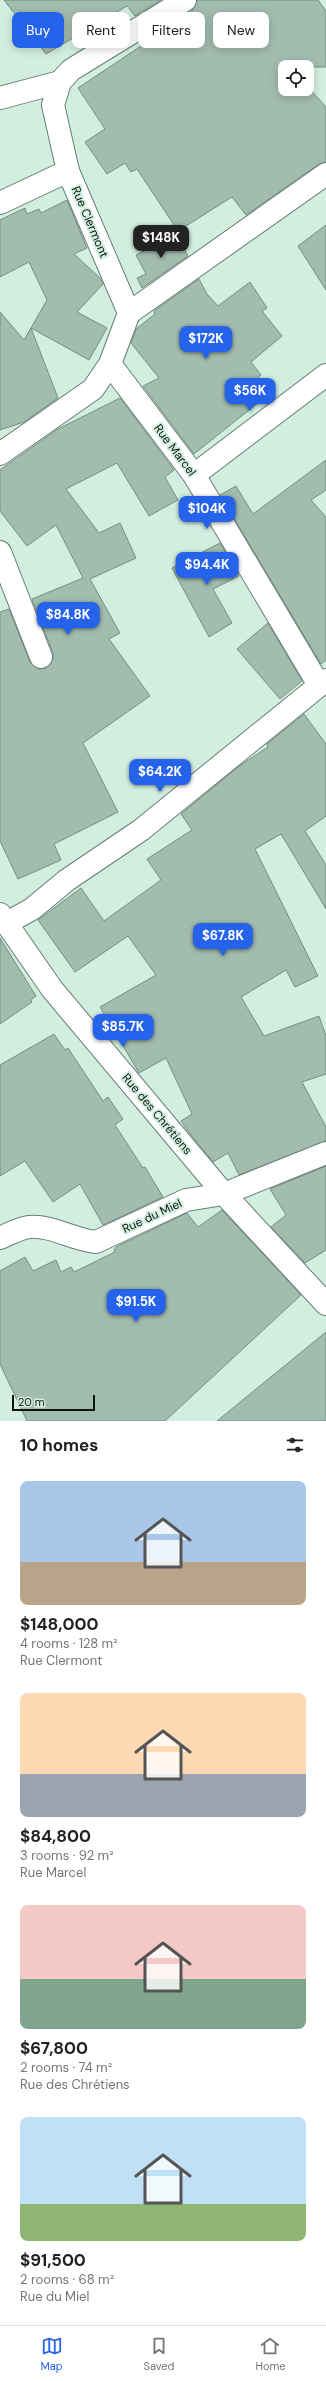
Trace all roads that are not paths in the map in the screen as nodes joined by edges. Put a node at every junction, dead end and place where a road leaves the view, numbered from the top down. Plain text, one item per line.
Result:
1 (185, 0) edge
2 (60, 82) junction
3 (0, 98) edge
4 (68, 171) junction
5 (326, 174) edge
6 (0, 203) edge
7 (129, 313) junction
8 (110, 364) junction
9 (326, 375) edge
10 (0, 454) edge
11 (194, 475) junction
12 (0, 552) edge
13 (42, 657) dead end
14 (322, 682) edge
15 (2, 919) edge
16 (326, 1153) edge
17 (224, 1194) junction
18 (0, 1238) edge
19 (326, 1304) edge

1 - 2 street, Rue Clermont
2 - 3 street
2 - 4 street, Rue Clermont
4 - 6 street
4 - 7 street, Rue Clermont
5 - 7 street
7 - 8 street
8 - 10 street
8 - 11 street, Rue Marcel
9 - 11 street
11 - 14 street, Rue Marcel
12 - 13 street
14 - 15 street
15 - 17 street, Rue des Chrétiens
16 - 17 street, Rue du Miel
17 - 18 street, Rue du Miel
17 - 19 street, Rue des Chrétiens

